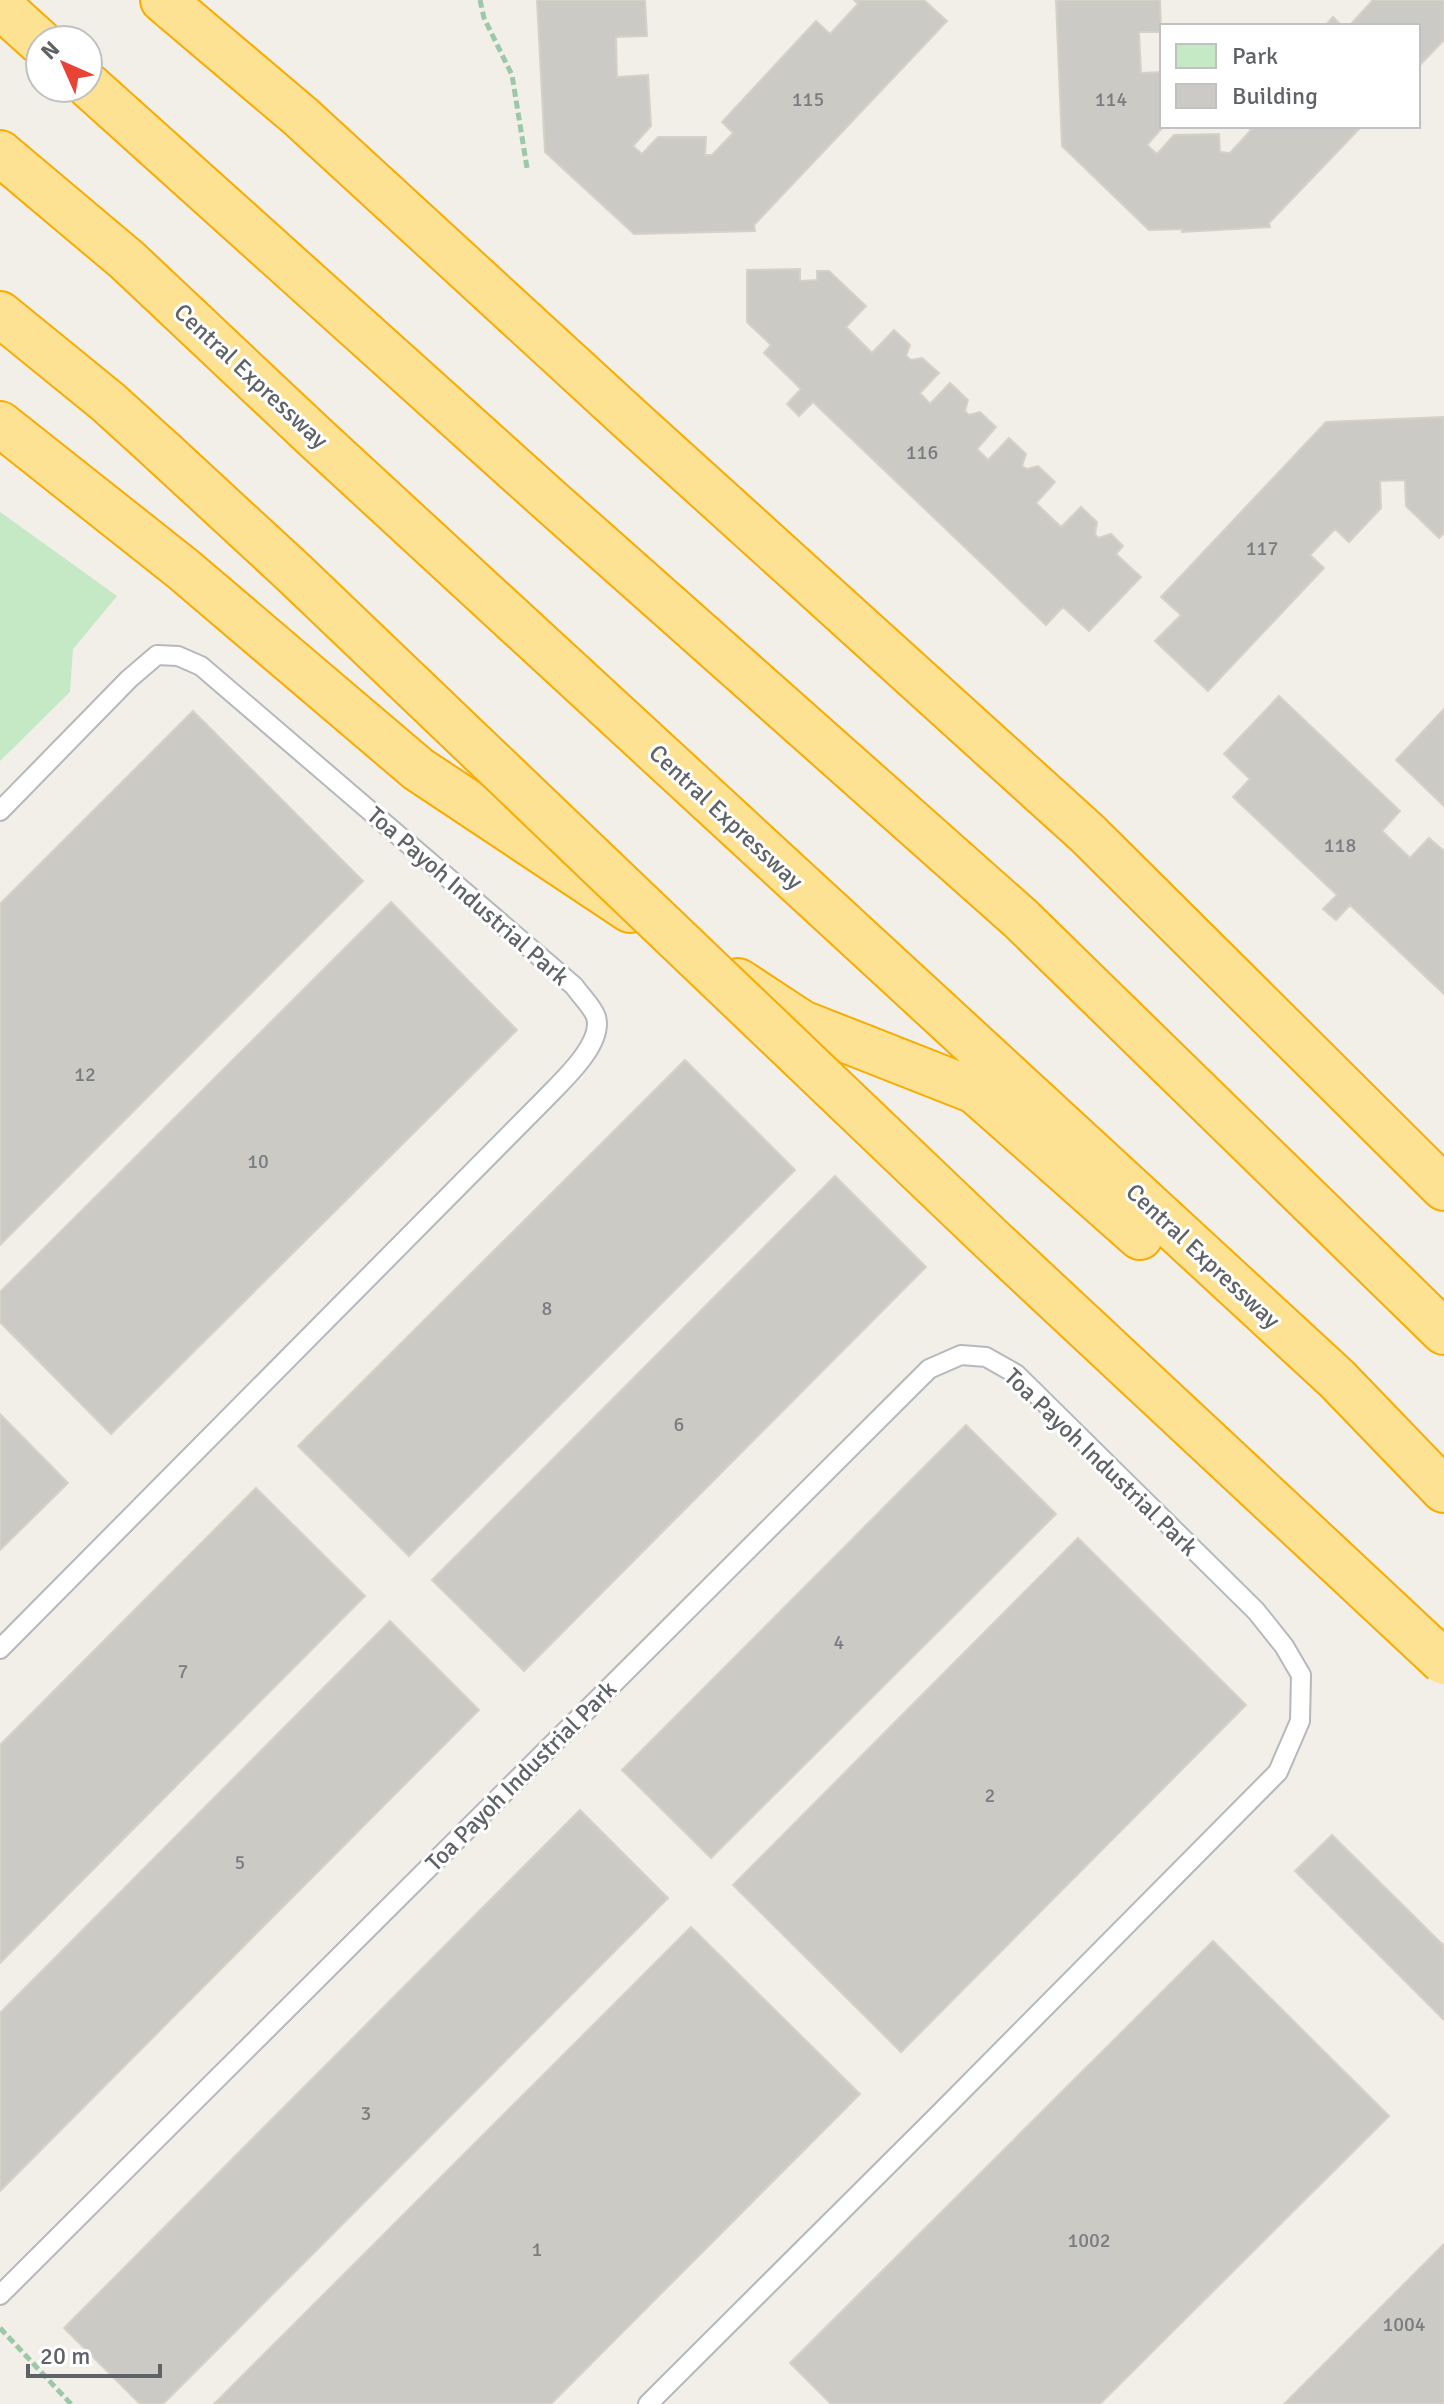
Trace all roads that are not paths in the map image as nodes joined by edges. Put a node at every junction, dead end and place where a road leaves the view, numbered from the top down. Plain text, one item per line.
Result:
1 (163, 0) edge
2 (0, 6) edge
3 (24, 28) edge
4 (104, 99) edge
5 (0, 153) edge
6 (0, 314) edge
7 (0, 340) edge
8 (108, 402) junction
9 (0, 424) edge
10 (0, 811) edge
11 (1444, 1188) edge
12 (1444, 1332) edge
13 (1337, 1379) junction
14 (1444, 1490) edge
15 (0, 1649) edge
16 (1444, 1662) edge
17 (0, 2295) edge
18 (648, 2404) edge

1 - 11 highway
2 - 3 highway
4 - 12 highway
5 - 13 highway, Central Expressway
6 - 8 highway
7 - 8 highway
8 - 16 highway, bridge
9 - 13 highway
10 - 15 lane, Toa Payoh Industrial Park
13 - 14 highway, Central Expressway
17 - 18 lane, Toa Payoh Industrial Park

